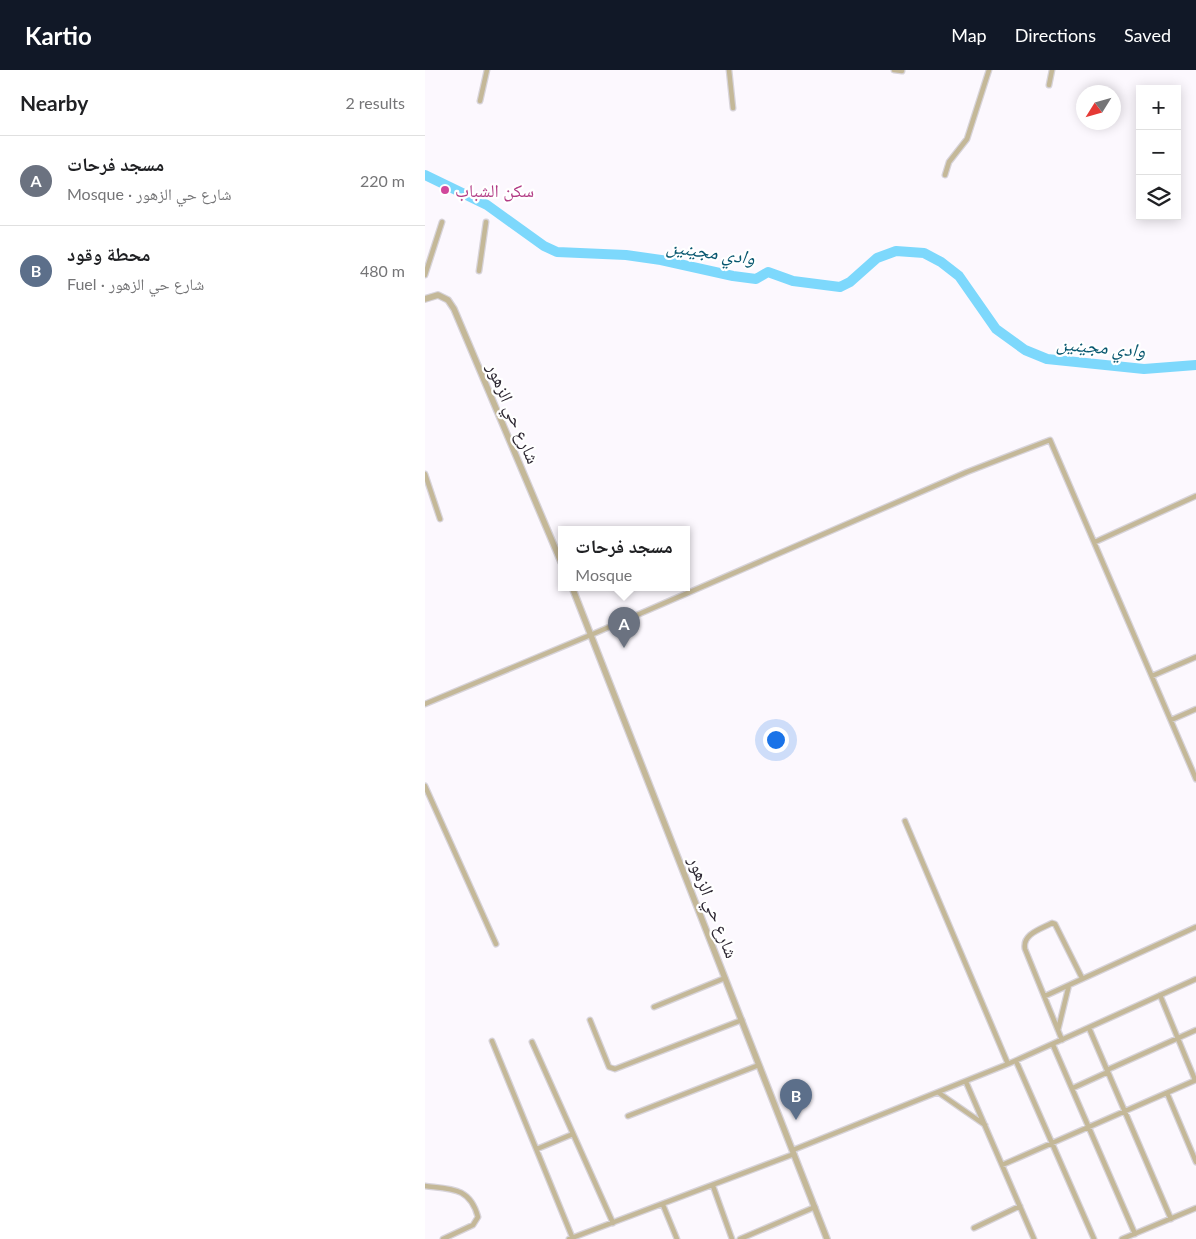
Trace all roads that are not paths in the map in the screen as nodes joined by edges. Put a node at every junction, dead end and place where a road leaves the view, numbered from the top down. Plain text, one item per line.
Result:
1 (487, 70) edge
2 (729, 70) edge
3 (894, 70) edge
4 (989, 70) edge
5 (1052, 70) edge
6 (902, 71) dead end
7 (1049, 85) dead end
8 (479, 101) dead end
9 (733, 108) dead end
10 (945, 175) dead end
11 (442, 222) dead end
12 (486, 222) dead end
13 (479, 271) dead end
14 (425, 275) edge
15 (425, 299) edge
16 (425, 474) edge
17 (1196, 496) edge
18 (440, 519) dead end
19 (1095, 542) junction
20 (558, 555) edge
21 (574, 591) edge
22 (593, 634) junction
23 (1196, 657) edge
24 (1152, 676) junction
25 (425, 704) edge
26 (1196, 709) edge
27 (1171, 720) junction
28 (1196, 762) edge
29 (1189, 764) junction
30 (1196, 779) edge
31 (425, 786) edge
32 (905, 821) dead end
33 (1196, 926) edge
34 (496, 944) dead end
35 (725, 978) junction
36 (1081, 978) junction
37 (1196, 979) edge
38 (1069, 985) junction
39 (1160, 995) junction
40 (1045, 996) junction
41 (654, 1007) dead end
42 (589, 1020) dead end
43 (742, 1020) junction
44 (1089, 1028) junction
45 (1058, 1030) junction
46 (1196, 1030) edge
47 (1178, 1038) junction
48 (1062, 1040) junction
49 (493, 1041) dead end
50 (532, 1042) dead end
51 (1053, 1045) junction
52 (1016, 1060) junction
53 (1008, 1064) junction
54 (759, 1065) junction
55 (1108, 1071) junction
56 (1196, 1080) edge
57 (966, 1082) junction
58 (1073, 1088) junction
59 (939, 1093) junction
60 (1167, 1093) junction
61 (1123, 1112) junction
62 (628, 1116) dead end
63 (985, 1125) junction
64 (1089, 1127) junction
65 (573, 1134) junction
66 (1052, 1142) junction
67 (537, 1149) junction
68 (793, 1152) junction
69 (1196, 1162) edge
70 (1002, 1165) junction
71 (425, 1186) edge
72 (713, 1186) junction
73 (663, 1205) junction
74 (1020, 1206) junction
75 (815, 1207) junction
76 (1196, 1208) edge
77 (1171, 1219) junction
78 (613, 1223) junction
79 (974, 1228) dead end
80 (1135, 1234) junction
81 (443, 1239) edge
82 (572, 1239) edge
83 (677, 1239) edge
84 (732, 1239) edge
85 (740, 1239) edge
86 (827, 1239) edge
87 (1034, 1239) edge
88 (1094, 1239) edge
89 (1122, 1239) edge

1 - 8 street
2 - 9 street
3 - 6 street
4 - 10 street
5 - 7 street
11 - 14 street
12 - 13 street
15 - 20 street, شارع حي الزهور
16 - 18 street
17 - 19 street
19 - 22 street
19 - 24 street
21 - 22 street, شارع حي الزهور
22 - 25 street
22 - 35 street, شارع حي الزهور
23 - 24 street
24 - 27 street
26 - 27 street
27 - 29 street
28 - 29 street
29 - 30 street
31 - 34 street
32 - 53 street
33 - 36 street
35 - 41 street
35 - 43 street, شارع حي الزهور
36 - 38 street
36 - 40 street
37 - 39 street
38 - 40 street
38 - 45 street
39 - 44 street
39 - 47 street
40 - 45 street
42 - 43 street
43 - 54 street, شارع حي الزهور
44 - 48 street
44 - 55 street
45 - 48 street
46 - 47 street
47 - 55 street
47 - 56 street
48 - 51 street
49 - 67 street
50 - 65 street
51 - 52 street
51 - 58 street
52 - 53 street
52 - 66 street
53 - 57 street
54 - 62 street
54 - 68 street, شارع حي الزهور
55 - 58 street
55 - 61 street
56 - 60 street
57 - 59 street
57 - 63 street
58 - 64 street
59 - 63 street
59 - 68 street
60 - 61 street
60 - 69 street
61 - 64 street
61 - 77 street
63 - 70 street
64 - 66 street
64 - 80 street
65 - 67 street
65 - 78 street
66 - 70 street
66 - 88 street
67 - 82 street
68 - 72 street
68 - 75 street, شارع حي الزهور
70 - 74 street
71 - 81 street
72 - 73 street
72 - 84 street
73 - 78 street
73 - 83 street
74 - 79 street
74 - 87 street
75 - 85 street
75 - 86 street, شارع حي الزهور
76 - 77 street
77 - 80 street
78 - 82 street
80 - 89 street

